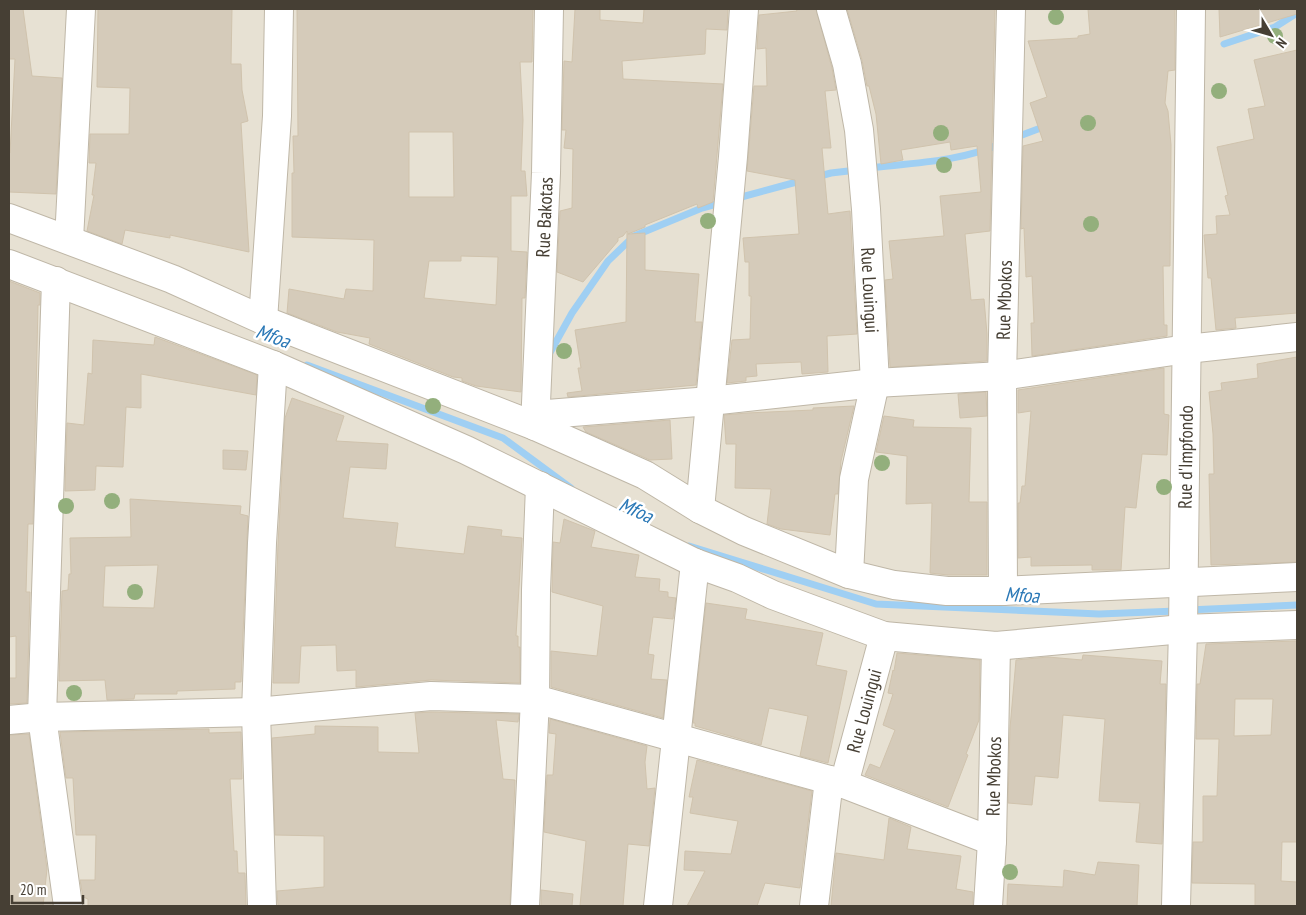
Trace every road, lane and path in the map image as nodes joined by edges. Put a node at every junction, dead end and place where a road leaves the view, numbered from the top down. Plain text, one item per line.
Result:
1 (81, 9) edge
2 (279, 9) edge
3 (549, 9) edge
4 (744, 9) edge
5 (831, 9) edge
6 (1011, 9) edge
7 (1191, 9) edge
8 (9, 218) edge
9 (69, 240) junction
10 (9, 264) edge
11 (56, 280) junction
12 (263, 320) junction
13 (1297, 337) edge
14 (1187, 349) junction
15 (273, 365) junction
16 (1002, 376) junction
17 (875, 383) junction
18 (710, 401) junction
19 (535, 421) junction
20 (540, 486) junction
21 (700, 509) junction
22 (695, 563) junction
23 (849, 574) junction
24 (1297, 577) edge
25 (1003, 591) junction
26 (1183, 607) junction
27 (1297, 625) edge
28 (884, 636) junction
29 (996, 646) junction
30 (535, 699) junction
31 (256, 712) junction
32 (42, 717) junction
33 (9, 720) edge
34 (676, 738) junction
35 (836, 782) junction
36 (992, 841) junction
37 (68, 906) edge
38 (262, 906) edge
39 (525, 906) edge
40 (658, 906) edge
41 (814, 906) edge
42 (988, 906) edge
43 (1176, 906) edge

1 - 9 street
2 - 12 street
3 - 19 street, Rue Bakotas
4 - 18 street
5 - 17 street, Rue Louingui
6 - 16 street, Rue Mbokos
7 - 14 street, Rue d'Impfondo
8 - 9 street
9 - 12 street
10 - 11 street
11 - 15 street
11 - 32 street
12 - 19 street
13 - 14 street
14 - 16 street
14 - 26 street, Rue d'Impfondo
15 - 20 street
15 - 31 street
16 - 17 street
16 - 25 street, Rue Mbokos
17 - 18 street
17 - 23 street, Rue Louingui
18 - 19 street
18 - 21 street
19 - 21 street
20 - 22 street
20 - 30 street
21 - 23 street
22 - 28 street
22 - 34 street
23 - 25 street
24 - 26 street
25 - 26 street
26 - 27 street
26 - 29 street
26 - 43 street, Rue d'Impfondo
28 - 29 street
28 - 35 street, Rue Louingui
29 - 36 street, Rue Mbokos
30 - 31 street
30 - 34 street
30 - 39 street
31 - 32 street
31 - 38 street
32 - 33 street
32 - 37 street
34 - 35 street
34 - 40 street
35 - 36 street
35 - 41 street, Rue Louingui
36 - 42 street, Rue Mbokos

